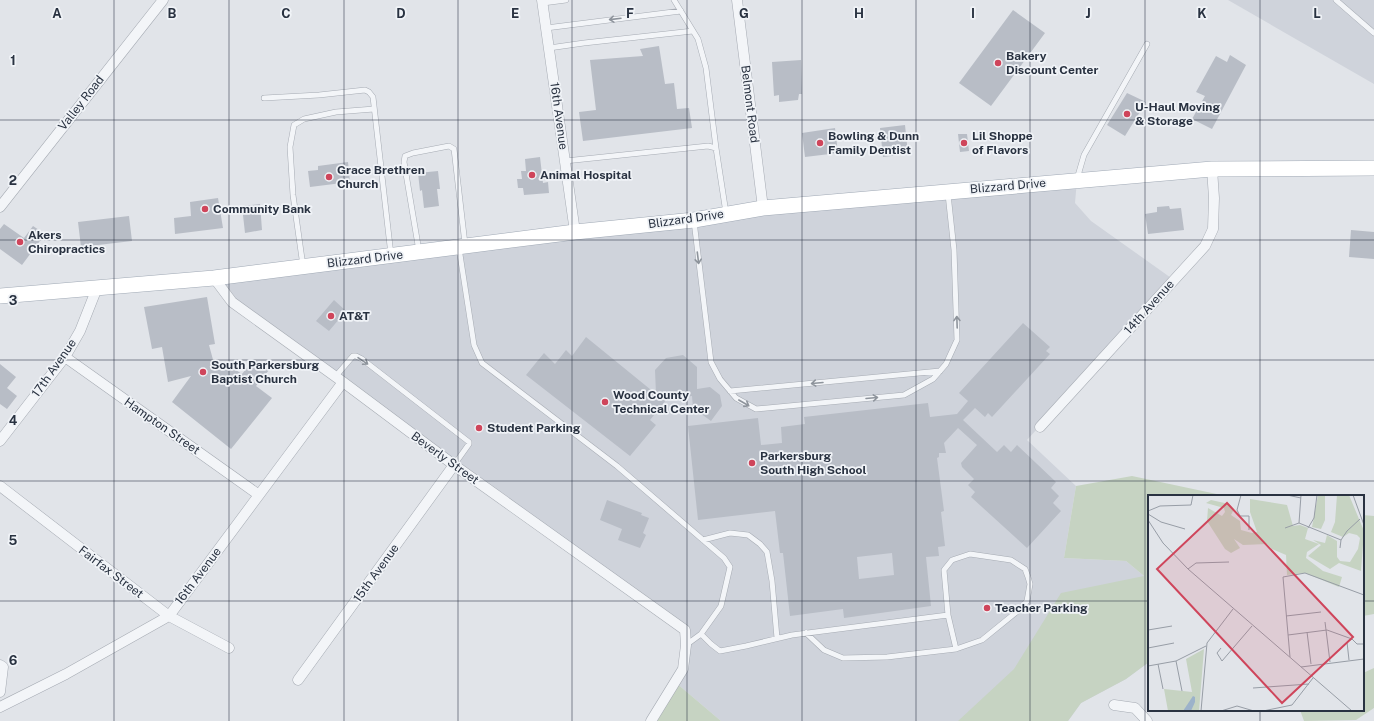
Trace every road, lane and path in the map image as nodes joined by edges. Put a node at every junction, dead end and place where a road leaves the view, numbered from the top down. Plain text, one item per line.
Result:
1 (162, 0) edge
2 (566, 0) edge
3 (674, 0) edge
4 (737, 0) edge
5 (1336, 0) edge
6 (542, 2) edge
7 (681, 11) junction
8 (546, 28) junction
9 (693, 32) junction
10 (1374, 33) edge
11 (1147, 44) dead end
12 (549, 48) junction
13 (264, 98) dead end
14 (374, 108) junction
15 (716, 148) junction
16 (565, 161) junction
17 (1374, 168) edge
18 (1212, 169) junction
19 (1077, 180) junction
20 (947, 191) junction
21 (0, 207) edge
22 (763, 208) junction
23 (727, 214) junction
24 (694, 220) junction
25 (575, 232) junction
26 (462, 247) junction
27 (420, 252) junction
28 (392, 256) junction
29 (303, 267) junction
30 (214, 278) junction
31 (97, 288) junction
32 (0, 296) edge
33 (65, 357) junction
34 (940, 371) junction
35 (339, 380) junction
36 (730, 391) junction
37 (1040, 427) dead end
38 (0, 441) edge
39 (454, 465) junction
40 (0, 486) edge
41 (259, 495) junction
42 (703, 540) junction
43 (948, 615) junction
44 (169, 616) junction
45 (806, 633) junction
46 (702, 634) junction
47 (777, 638) junction
48 (686, 645) junction
49 (229, 648) dead end
50 (956, 649) junction
51 (0, 665) edge
52 (298, 680) dead end
53 (0, 692) edge
54 (1114, 705) dead end
55 (0, 707) edge
56 (651, 721) edge
57 (1147, 721) edge

1 - 21 street, Valley Road
2 - 6 lane
3 - 7 lane
4 - 22 street, Belmont Road
5 - 10 lane
6 - 8 street, 16th Avenue
7 -> 8 lane
7 - 9 lane
8 - 12 street, 16th Avenue
9 - 12 lane
9 - 15 lane
11 - 19 lane
12 - 16 street, 16th Avenue
13 - 14 lane
14 - 28 lane
14 - 29 lane
15 - 16 lane
15 - 23 lane
16 - 25 street, 16th Avenue
17 - 18 main road, Blizzard Drive
18 - 19 main road, Blizzard Drive
18 - 37 street, 14th Avenue
19 - 20 main road, Blizzard Drive
20 - 22 main road, Blizzard Drive
34 -> 20 lane
22 - 23 main road, Blizzard Drive
23 - 24 main road, Blizzard Drive
24 - 25 main road, Blizzard Drive
24 -> 36 lane
25 - 26 main road, Blizzard Drive
26 - 27 main road, Blizzard Drive
26 - 27 lane
26 - 42 lane
27 - 28 main road, Blizzard Drive
28 - 29 main road, Blizzard Drive
29 - 30 main road, Blizzard Drive
30 - 31 main road, Blizzard Drive
30 - 35 street, Beverly Street
31 - 32 main road, Blizzard Drive
31 - 33 street, 17th Avenue
33 - 38 street, 17th Avenue
33 - 41 street, Hampton Street
34 -> 36 lane
36 -> 34 lane
35 - 39 street, Beverly Street
35 -> 39 lane
35 - 41 street, 16th Avenue
39 - 48 street, Beverly Street
39 - 52 street, 15th Avenue
40 - 44 street, Fairfax Street
41 - 44 street, 16th Avenue
42 - 46 lane
42 - 47 lane
43 - 45 lane
43 - 50 lane
43 - 50 lane
44 - 49 street, Fairfax Street
44 - 55 street, 16th Avenue
45 - 47 lane
45 - 50 lane
46 - 47 lane
46 - 48 lane
48 - 56 street
51 - 53 street
54 - 57 street

